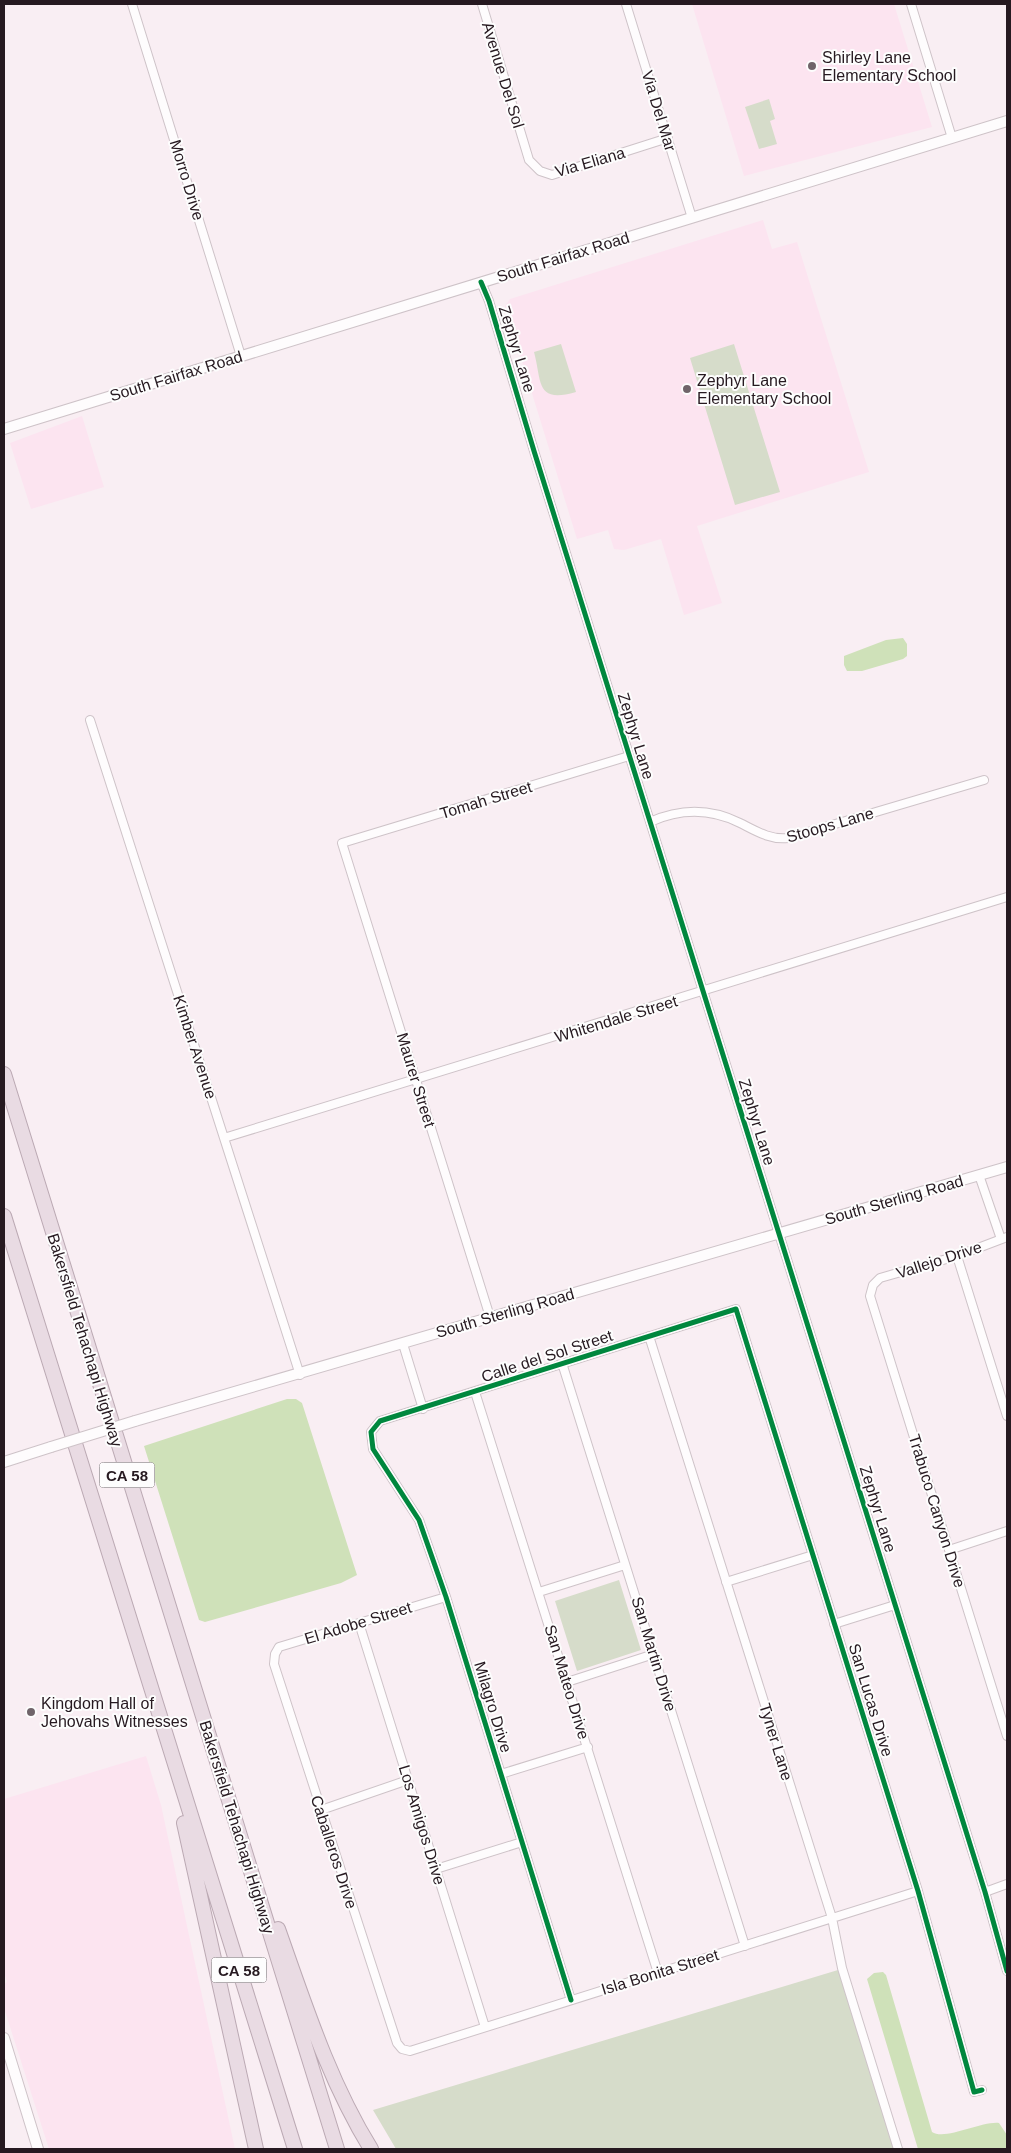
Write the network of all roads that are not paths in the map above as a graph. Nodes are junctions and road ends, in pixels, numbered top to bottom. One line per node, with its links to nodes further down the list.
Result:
1 (132, 4): 11 (street, Morro Drive)
2 (482, 4): 8 (street, Avenue Del Sol)
3 (626, 4): 6 (street, Via Del Mar)
4 (911, 4): 7 (street)
5 (1007, 121): 7 (street, South Fairfax Road)
6 (668, 138): 8 (street, Via Eliana); 9 (street, Via Del Mar)
7 (952, 138): 9 (street, South Fairfax Road)
8 (525, 146)
9 (692, 218): 10 (street, South Fairfax Road)
10 (481, 282): 11 (street, South Fairfax Road); 14 (street, Zephyr Lane)
11 (241, 356): 12 (street, South Fairfax Road)
12 (4, 429)
13 (90, 720): 22 (street, Kimber Avenue)
14 (629, 756): 16 (street, Zephyr Lane); 17 (street, Tomah Street)
15 (984, 780): 16 (street, Stoops Lane)
16 (650, 822): 19 (street, Zephyr Lane)
17 (342, 843): 21 (street, Maurer Street)
18 (1007, 897): 19 (street, Whitendale Street)
19 (703, 992): 21 (street, Whitendale Street); 26 (street, Zephyr Lane)
20 (4, 1074): 62 (highway, Bakersfield Tehachapi Highway / CA 58)
21 (416, 1080): 22 (street, Whitendale Street); 31 (street, Maurer Street)
22 (224, 1138): 35 (street, Kimber Avenue)
23 (1007, 1167): 24 (street, South Sterling Road)
24 (979, 1175): 26 (street, South Sterling Road); 27 (street)
25 (4, 1216): 58 (highway, CA 58)
26 (778, 1234): 31 (street, South Sterling Road); 48 (street, Zephyr Lane)
27 (1004, 1238): 28 (street, Vallejo Drive)
28 (957, 1256): 29 (street, Vallejo Drive); 38 (street)
29 (873, 1285): 42 (street, Trabuco Canyon Drive)
30 (736, 1309): 32 (street, Calle del Sol Street); 43 (street, San Lucas Drive)
31 (490, 1317): 33 (street, South Sterling Road)
32 (649, 1336): 34 (street, Calle del Sol Street); 45 (street, Tyner Lane)
33 (402, 1344): 35 (street, South Sterling Road); 37 (street)
34 (562, 1363): 36 (street, Calle del Sol Street); 44 (street, San Martin Drive)
35 (300, 1375): 40 (street, South Sterling Road, bridge)
36 (474, 1392): 37 (street, Calle del Sol Street); 46 (street, San Mateo Drive)
37 (422, 1409): 39 (street, Calle del Sol Street)
38 (1007, 1416)
39 (371, 1432): 47 (street, Milagro Drive)
40 (4, 1462)
41 (1007, 1531): 42 (street)
42 (949, 1550): 54 (street, Trabuco Canyon Drive)
43 (813, 1555): 45 (street); 50 (street, San Lucas Drive)
44 (626, 1564): 46 (street); 52 (street, San Martin Drive)
45 (726, 1582): 66 (street, Tyner Lane)
46 (539, 1592): 53 (street, San Mateo Drive)
47 (446, 1597): 49 (street, El Adobe Street); 56 (street, Milagro Drive)
48 (895, 1605): 50 (street); 65 (street, Zephyr Lane)
49 (359, 1623): 51 (street, El Adobe Street); 57 (street, Los Amigos Drive)
50 (834, 1624): 64 (street, San Lucas Drive)
51 (275, 1654): 59 (street, Caballeros Drive)
52 (654, 1654): 53 (street); 67 (street, San Martin Drive)
53 (567, 1682): 55 (street, San Mateo Drive)
54 (1007, 1736)
55 (588, 1747): 56 (street); 69 (street, San Mateo Drive)
56 (501, 1774): 60 (street, Milagro Drive)
57 (408, 1780): 59 (street); 61 (street, Los Amigos Drive)
58 (182, 1790): 76 (highway); 77 (highway, CA 58)
59 (321, 1810): 73 (street, Caballeros Drive)
60 (522, 1842): 61 (street); 70 (street, Milagro Drive)
61 (436, 1869): 71 (street, Los Amigos Drive)
62 (252, 1874): 78 (highway, Bakersfield Tehachapi Highway / CA 58); 79 (highway)
63 (1007, 1884): 65 (street)
64 (918, 1891): 66 (street, Isla Bonita Street); 74 (street, San Lucas Drive)
65 (985, 1892): 68 (street, Zephyr Lane)
66 (832, 1918): 67 (street, Isla Bonita Street); 80 (street, Tyner Lane)
67 (745, 1946): 69 (street, Isla Bonita Street)
68 (1007, 1971)
69 (658, 1973): 70 (street, Isla Bonita Street)
70 (572, 2000): 71 (street, Isla Bonita Street)
71 (485, 2027): 73 (street, Isla Bonita Street)
72 (4, 2038): 75 (street)
73 (402, 2048)
74 (982, 2090)
75 (38, 2149)
76 (256, 2149)
77 (295, 2149)
78 (337, 2149)
79 (371, 2149)
80 (898, 2149)

